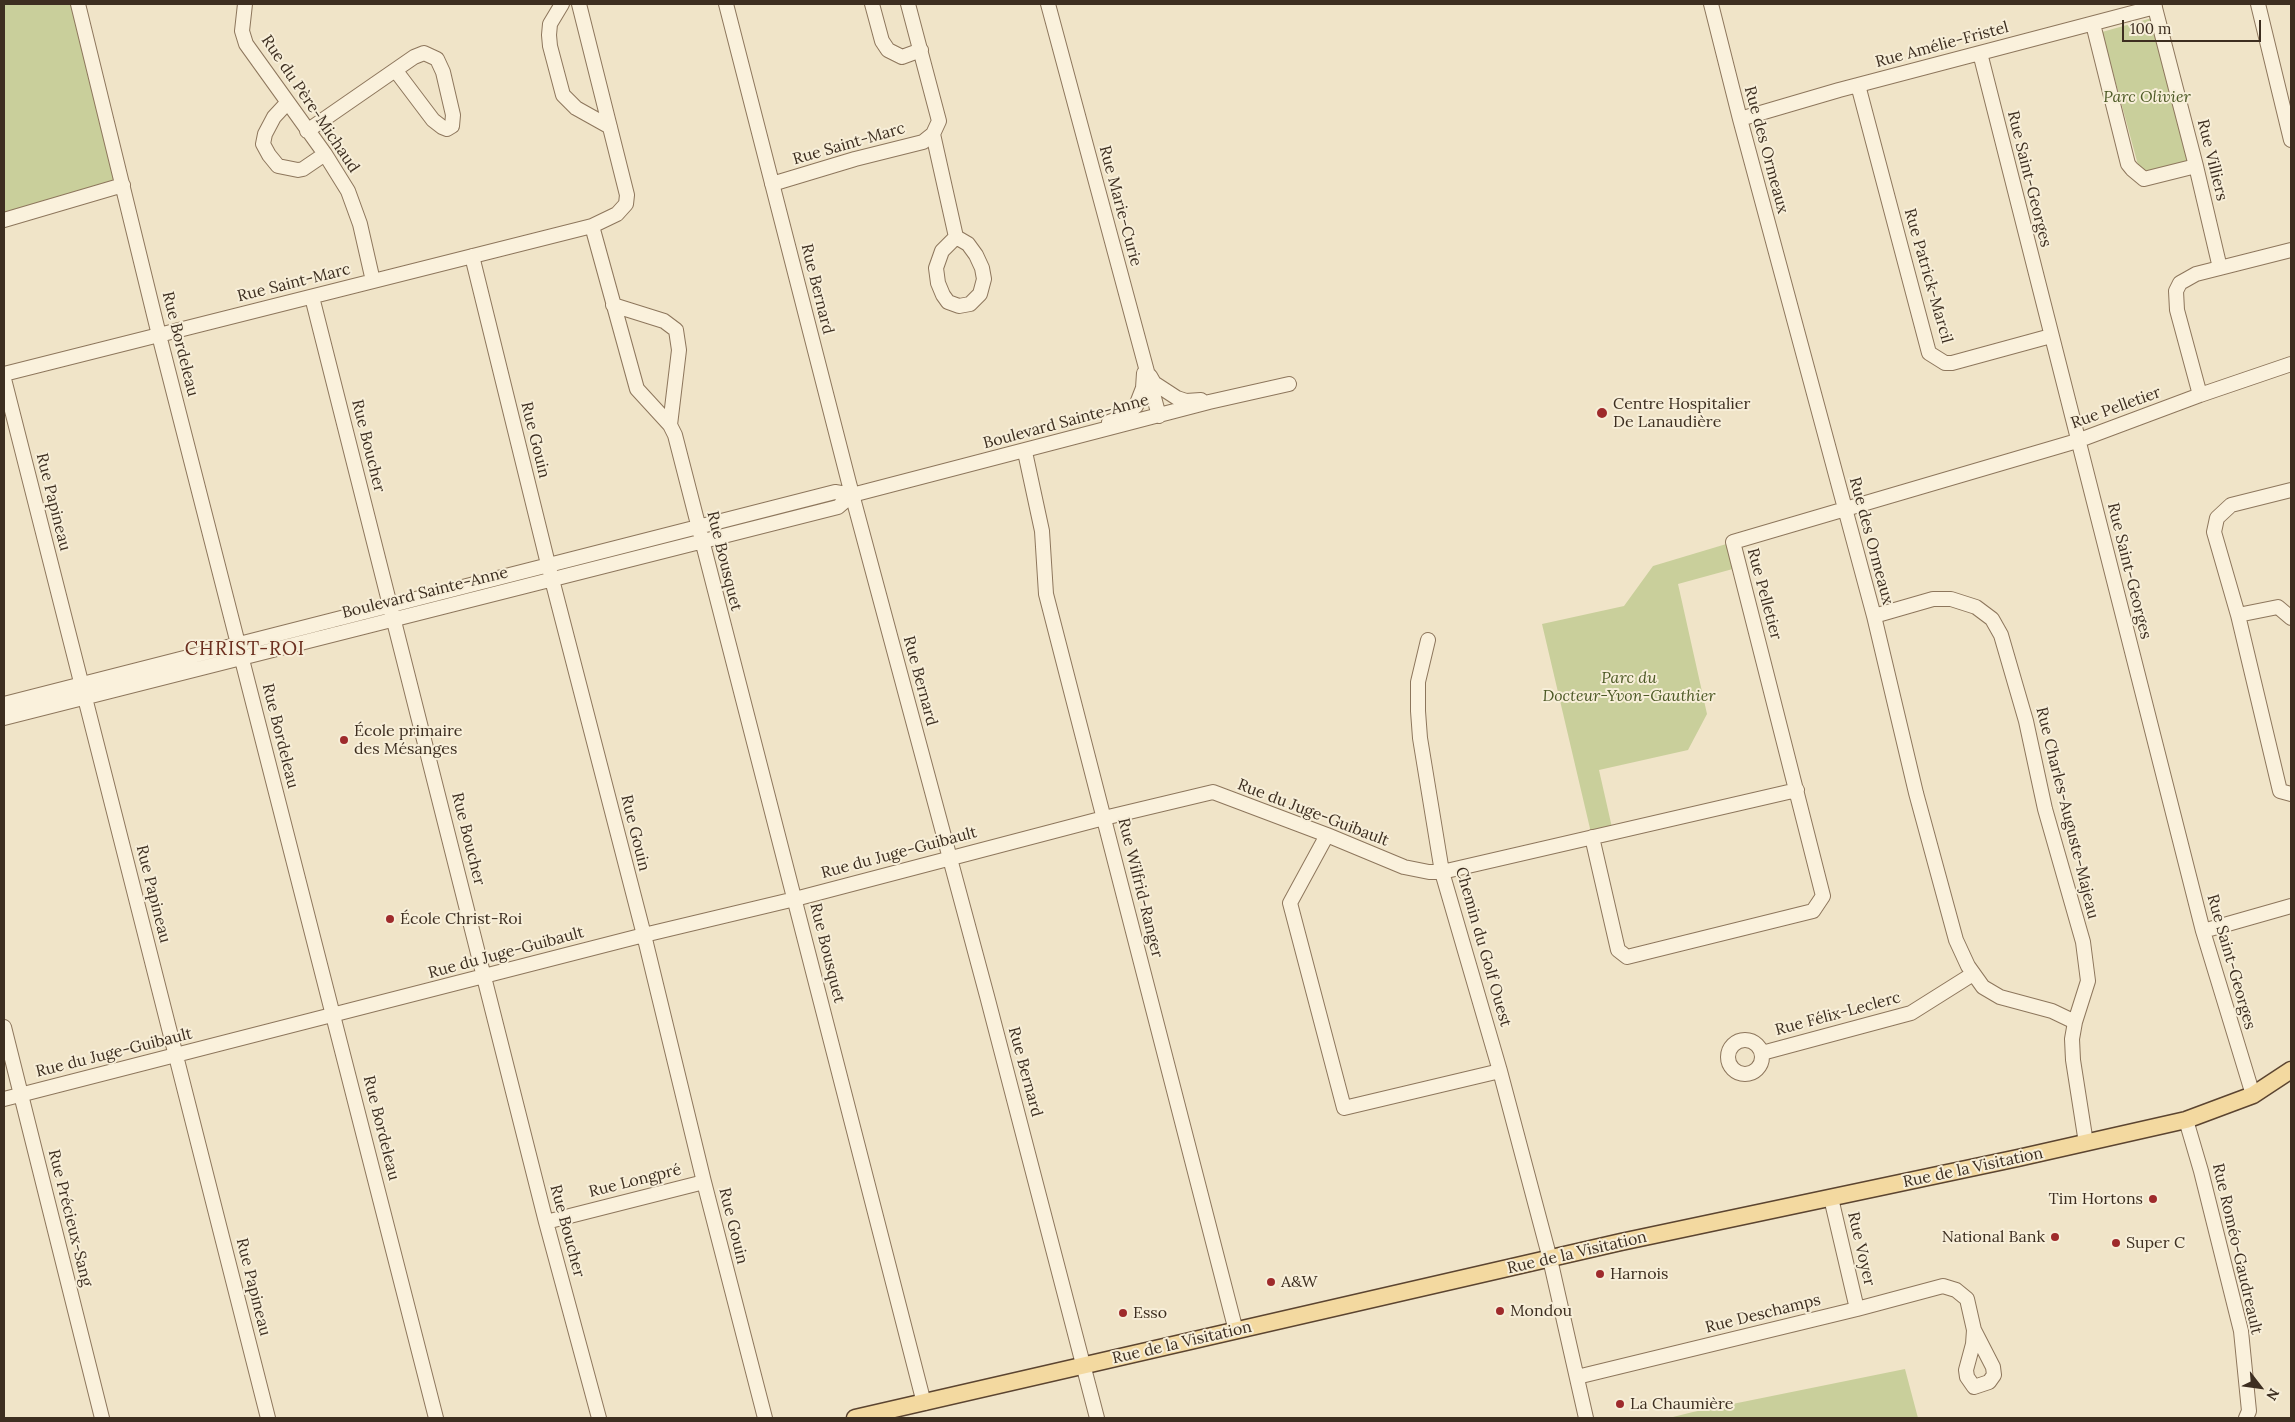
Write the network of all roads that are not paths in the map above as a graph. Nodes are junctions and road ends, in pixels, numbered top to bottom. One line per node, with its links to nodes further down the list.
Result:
1 (78, 4): 26 (street, Rue Bordeleau)
2 (245, 4): 17 (street, Rue du Père-Michaud)
3 (562, 4): 19 (street)
4 (579, 4): 19 (street)
5 (726, 4): 25 (street, Rue Bernard)
6 (872, 4): 13 (street)
7 (908, 4): 13 (street)
8 (1048, 4): 38 (street, Rue Marie-Curie)
9 (1711, 4): 18 (street, Rue des Ormeaux)
10 (2258, 4): 22 (street)
11 (2154, 6): 12 (street, Rue Amélie-Fristel); 24 (street, Rue Villiers)
12 (2093, 24): 14 (street, Rue Amélie-Fristel); 24 (street)
13 (921, 50): 21 (street)
14 (1980, 53): 16 (street, Rue Amélie-Fristel); 37 (street, Rue Saint-Georges)
15 (396, 70): 15 (street); 20 (street)
16 (1858, 85): 18 (street, Rue Amélie-Fristel); 37 (street, Rue Patrick-Marcil)
17 (287, 103): 20 (street, Rue du Père-Michaud); 23 (street)
18 (1740, 118): 53 (street, Rue des Ormeaux)
19 (610, 128): 28 (street)
20 (307, 131): 23 (street, Rue du Père-Michaud)
21 (934, 134): 25 (street, Rue Saint-Marc); 29 (street)
22 (2291, 140)
23 (325, 154): 33 (street, Rue du Père-Michaud)
24 (2196, 166): 32 (street, Rue Villiers)
25 (772, 184): 52 (street, Rue Bernard)
26 (123, 185): 27 (street); 36 (street, Rue Bordeleau)
27 (4, 220)
28 (592, 226): 31 (street, Rue Saint-Marc); 35 (street, Rue Bousquet)
29 (956, 238): 29 (street)
30 (2291, 250): 32 (street)
31 (472, 256): 33 (street, Rue Saint-Marc); 56 (street, Rue Gouin)
32 (2220, 268): 44 (street)
33 (373, 281): 34 (street, Rue Saint-Marc)
34 (312, 297): 36 (street, Rue Saint-Marc); 58 (street, Rue Boucher)
35 (613, 306): 47 (street, Rue Bousquet); 47 (street, Rue Bousquet)
36 (159, 335): 41 (street, Rue Saint-Marc); 64 (street, Rue Bordeleau)
37 (2051, 336): 49 (street, Rue Saint-Georges)
38 (1142, 355): 40 (street, Rue Marie-Curie); 48 (street)
39 (2291, 364): 44 (street, Rue Pelletier)
40 (1146, 369): 45 (street); 46 (street, Rue Marie-Curie)
41 (4, 374)
42 (4, 379): 66 (street, Rue Papineau)
43 (1289, 384): 45 (street, Boulevard Sainte-Anne)
44 (2200, 395): 49 (street, Rue Pelletier)
45 (1205, 404): 46 (street, Boulevard Sainte-Anne)
46 (1159, 416): 48 (street, Boulevard Sainte-Anne)
47 (670, 425): 54 (street, Rue Bousquet)
48 (1089, 435): 50 (street, Boulevard Sainte-Anne)
49 (2077, 441): 53 (street, Rue Pelletier); 79 (street, Rue Saint-Georges)
50 (1025, 452): 52 (street, Boulevard Sainte-Anne); 72 (street, Rue Wilfrid-Ranger)
51 (2291, 490): 59 (street)
52 (852, 495): 54 (street, Boulevard Sainte-Anne); 55 (street, Boulevard Sainte-Anne); 75 (street, Rue Bernard)
53 (1843, 508): 60 (street, Rue des Ormeaux); 70 (street, Rue Pelletier)
54 (697, 528): 55 (street, Rue Bousquet); 56 (street, Boulevard Sainte-Anne)
55 (701, 542): 57 (street, Boulevard Sainte-Anne); 77 (street, Rue Bousquet)
56 (548, 564): 57 (street, Rue Gouin); 58 (street, Boulevard Sainte-Anne)
57 (552, 580): 62 (street, Boulevard Sainte-Anne); 80 (street, Rue Gouin)
58 (390, 605): 62 (street, Rue Boucher); 64 (street, Boulevard Sainte-Anne)
59 (2238, 615): 61 (street); 71 (street)
60 (1874, 616): 81 (street, Rue des Ormeaux); 84 (street, Rue Charles-Auguste-Majeau)
61 (2291, 618)
62 (394, 619): 65 (street, Boulevard Sainte-Anne); 82 (street, Rue Boucher)
63 (1428, 640): 76 (street, Chemin du Golf Ouest)
64 (239, 644): 65 (street, Rue Bordeleau); 66 (street, Boulevard Sainte-Anne)
65 (242, 658): 67 (street, Boulevard Sainte-Anne); 83 (street, Rue Bordeleau)
66 (82, 684): 67 (street, Rue Papineau); 68 (street, Boulevard Sainte-Anne)
67 (85, 698): 69 (street, Boulevard Sainte-Anne); 87 (street, Rue Papineau)
68 (4, 704)
69 (4, 718)
70 (1797, 790): 74 (street, Rue du Juge-Guibault); 74 (street, Rue Pelletier)
71 (2291, 794)
72 (1104, 818): 73 (street, Rue du Juge-Guibault); 75 (street, Rue du Juge-Guibault); 101 (street, Rue Wilfrid-Ranger)
73 (1328, 835): 76 (street, Rue du Juge-Guibault); 89 (street)
74 (1592, 837): 76 (street, Rue du Juge-Guibault)
75 (950, 858): 77 (street, Rue du Juge-Guibault); 102 (street, Rue Bernard)
76 (1442, 872): 89 (street, Chemin du Golf Ouest)
77 (795, 899): 80 (street, Rue du Juge-Guibault); 104 (street, Rue Bousquet)
78 (2291, 906): 79 (street)
79 (2203, 931): 91 (street, Rue Saint-Georges)
80 (644, 935): 82 (street, Rue du Juge-Guibault); 95 (street, Rue Gouin)
81 (1973, 974): 84 (street, Rue des Ormeaux); 86 (street, Rue Félix-Leclerc)
82 (485, 976): 83 (street, Rue du Juge-Guibault); 97 (street, Rue Boucher)
83 (334, 1015): 87 (street, Rue du Juge-Guibault); 107 (street, Rue Bordeleau)
84 (2075, 1022): 94 (street, Rue Charles-Auguste-Majeau)
85 (4, 1027): 90 (street, Rue Précieux-Sang)
86 (1762, 1053)
87 (176, 1055): 90 (street, Rue du Juge-Guibault); 106 (street, Rue Papineau)
88 (2291, 1070): 91 (main road, Rue de la Visitation)
89 (1500, 1071): 98 (street, Chemin du Golf Ouest)
90 (21, 1094): 92 (street, Rue du Juge-Guibault); 105 (street, Rue Précieux-Sang)
91 (2253, 1095): 93 (main road, Rue de la Visitation)
92 (4, 1098)
93 (2186, 1120): 94 (main road, Rue de la Visitation); 113 (street, Rue Roméo-Gaudreault)
94 (2086, 1143): 96 (main road, Rue de la Visitation)
95 (704, 1182): 97 (street, Rue Longpré); 109 (street, Rue Gouin)
96 (1831, 1198): 98 (main road, Rue de la Visitation); 99 (street, Rue Voyer)
97 (546, 1222): 108 (street, Rue Boucher)
98 (1550, 1259): 101 (main road, Rue de la Visitation); 103 (street, Chemin du Golf Ouest)
99 (1857, 1309): 100 (street, Rue Deschamps); 103 (street, Rue Deschamps)
100 (1974, 1330)
101 (1236, 1331): 102 (main road, Rue de la Visitation)
102 (1084, 1366): 104 (main road, Rue de la Visitation); 111 (street, Rue Bernard)
103 (1577, 1377): 112 (street, Chemin du Golf Ouest)
104 (924, 1403): 110 (main road, Rue de la Visitation)
105 (102, 1418)
106 (268, 1418)
107 (436, 1418)
108 (598, 1418)
109 (765, 1418)
110 (855, 1418)
111 (1097, 1418)
112 (1586, 1418)
113 (2246, 1418)

